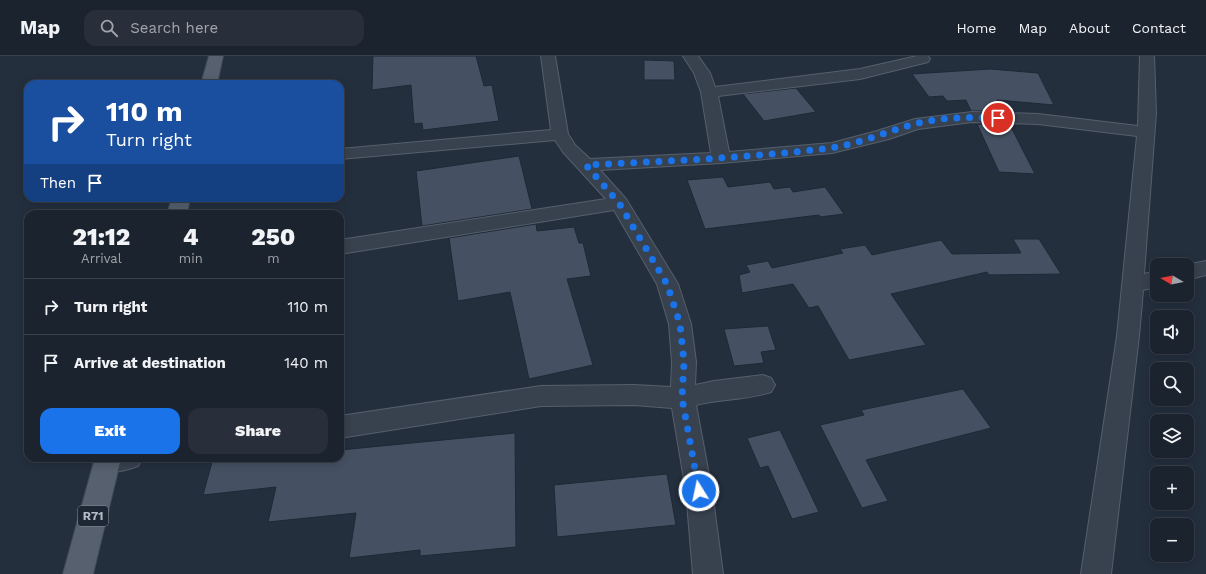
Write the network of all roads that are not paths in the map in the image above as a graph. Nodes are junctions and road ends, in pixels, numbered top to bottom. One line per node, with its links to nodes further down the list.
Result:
1 (216, 56): 6 (main road)
2 (548, 56): 9 (street)
3 (690, 56): 7 (street)
4 (1147, 56): 8 (street)
5 (923, 59): 7 (street)
6 (210, 80)
7 (709, 92): 11 (street)
8 (1146, 132): 11 (street); 18 (street)
9 (560, 134): 10 (street); 12 (street)
10 (344, 154)
11 (721, 158): 12 (street)
12 (586, 165): 13 (street)
13 (619, 203): 14 (street); 20 (street)
14 (344, 246)
15 (1206, 268): 16 (street)
16 (1194, 271)
17 (1150, 282): 18 (street)
18 (1132, 286): 25 (street)
19 (763, 385): 20 (street)
20 (682, 398): 21 (street); 24 (street)
21 (344, 425)
22 (113, 462): 23 (main road, R71)
23 (78, 574)
24 (708, 574)
25 (1096, 574)

